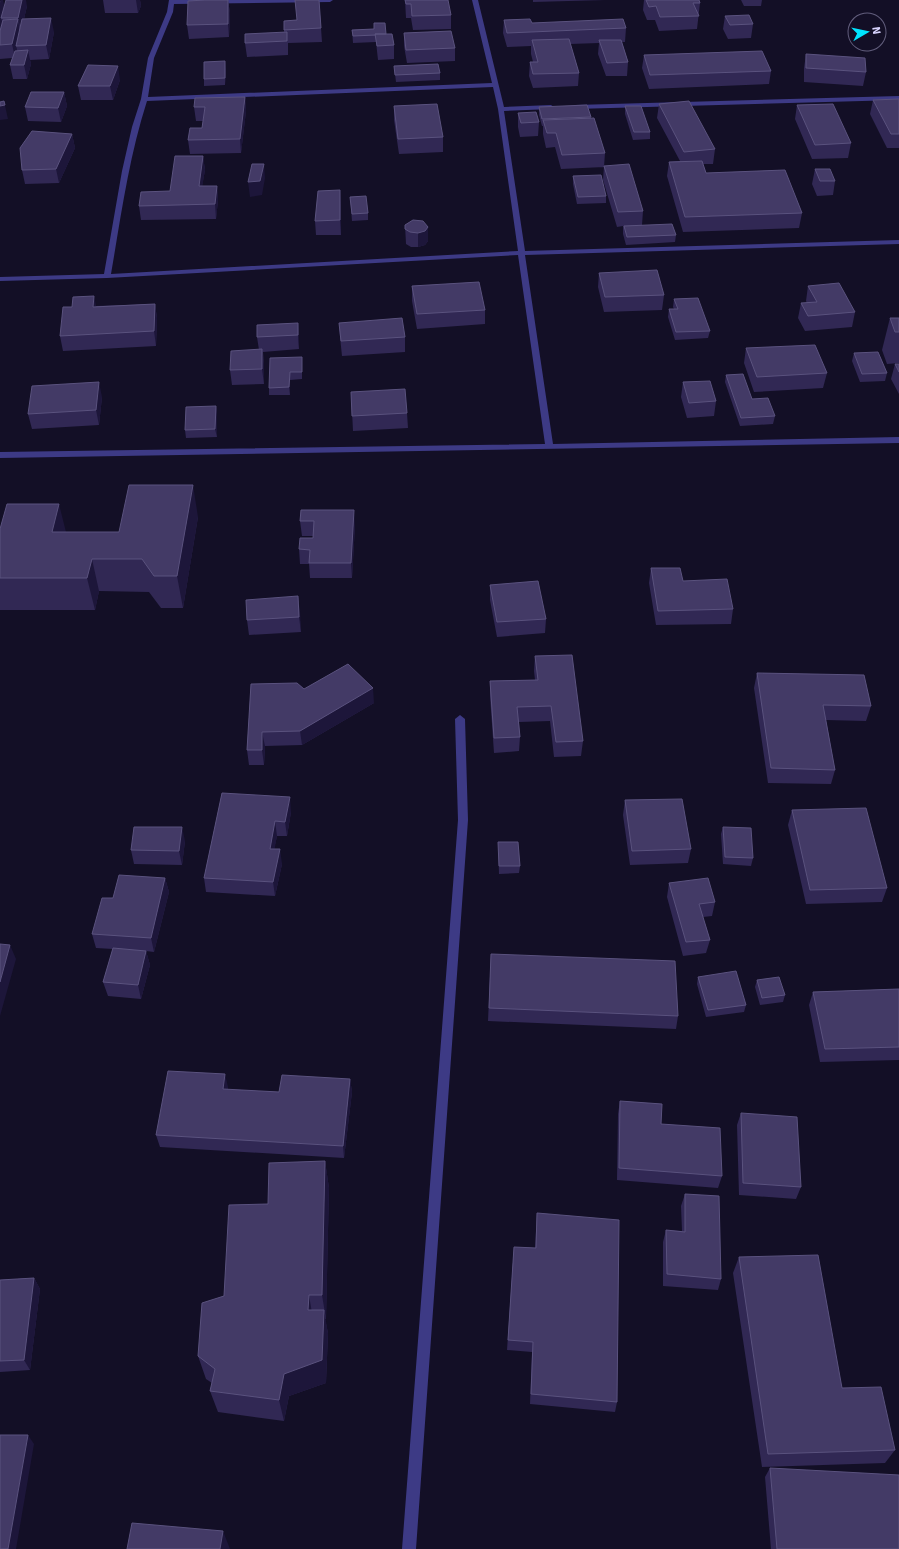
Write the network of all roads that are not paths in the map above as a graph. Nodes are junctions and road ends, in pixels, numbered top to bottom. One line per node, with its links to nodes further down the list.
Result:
1 (330, 0): 3 (street)
2 (475, 0): 4 (street)
3 (172, 1): 6 (street)
4 (495, 85): 6 (street); 9 (street)
5 (899, 98): 8 (street)
6 (144, 99): 12 (street)
7 (557, 107): 9 (street)
8 (565, 107)
9 (501, 109): 11 (street)
10 (899, 242): 11 (street)
11 (523, 253): 12 (street); 15 (street)
12 (107, 276): 13 (street)
13 (0, 279)
14 (899, 440): 15 (street)
15 (549, 447): 16 (street)
16 (0, 455)
17 (460, 719): 18 (street)
18 (409, 1549)

